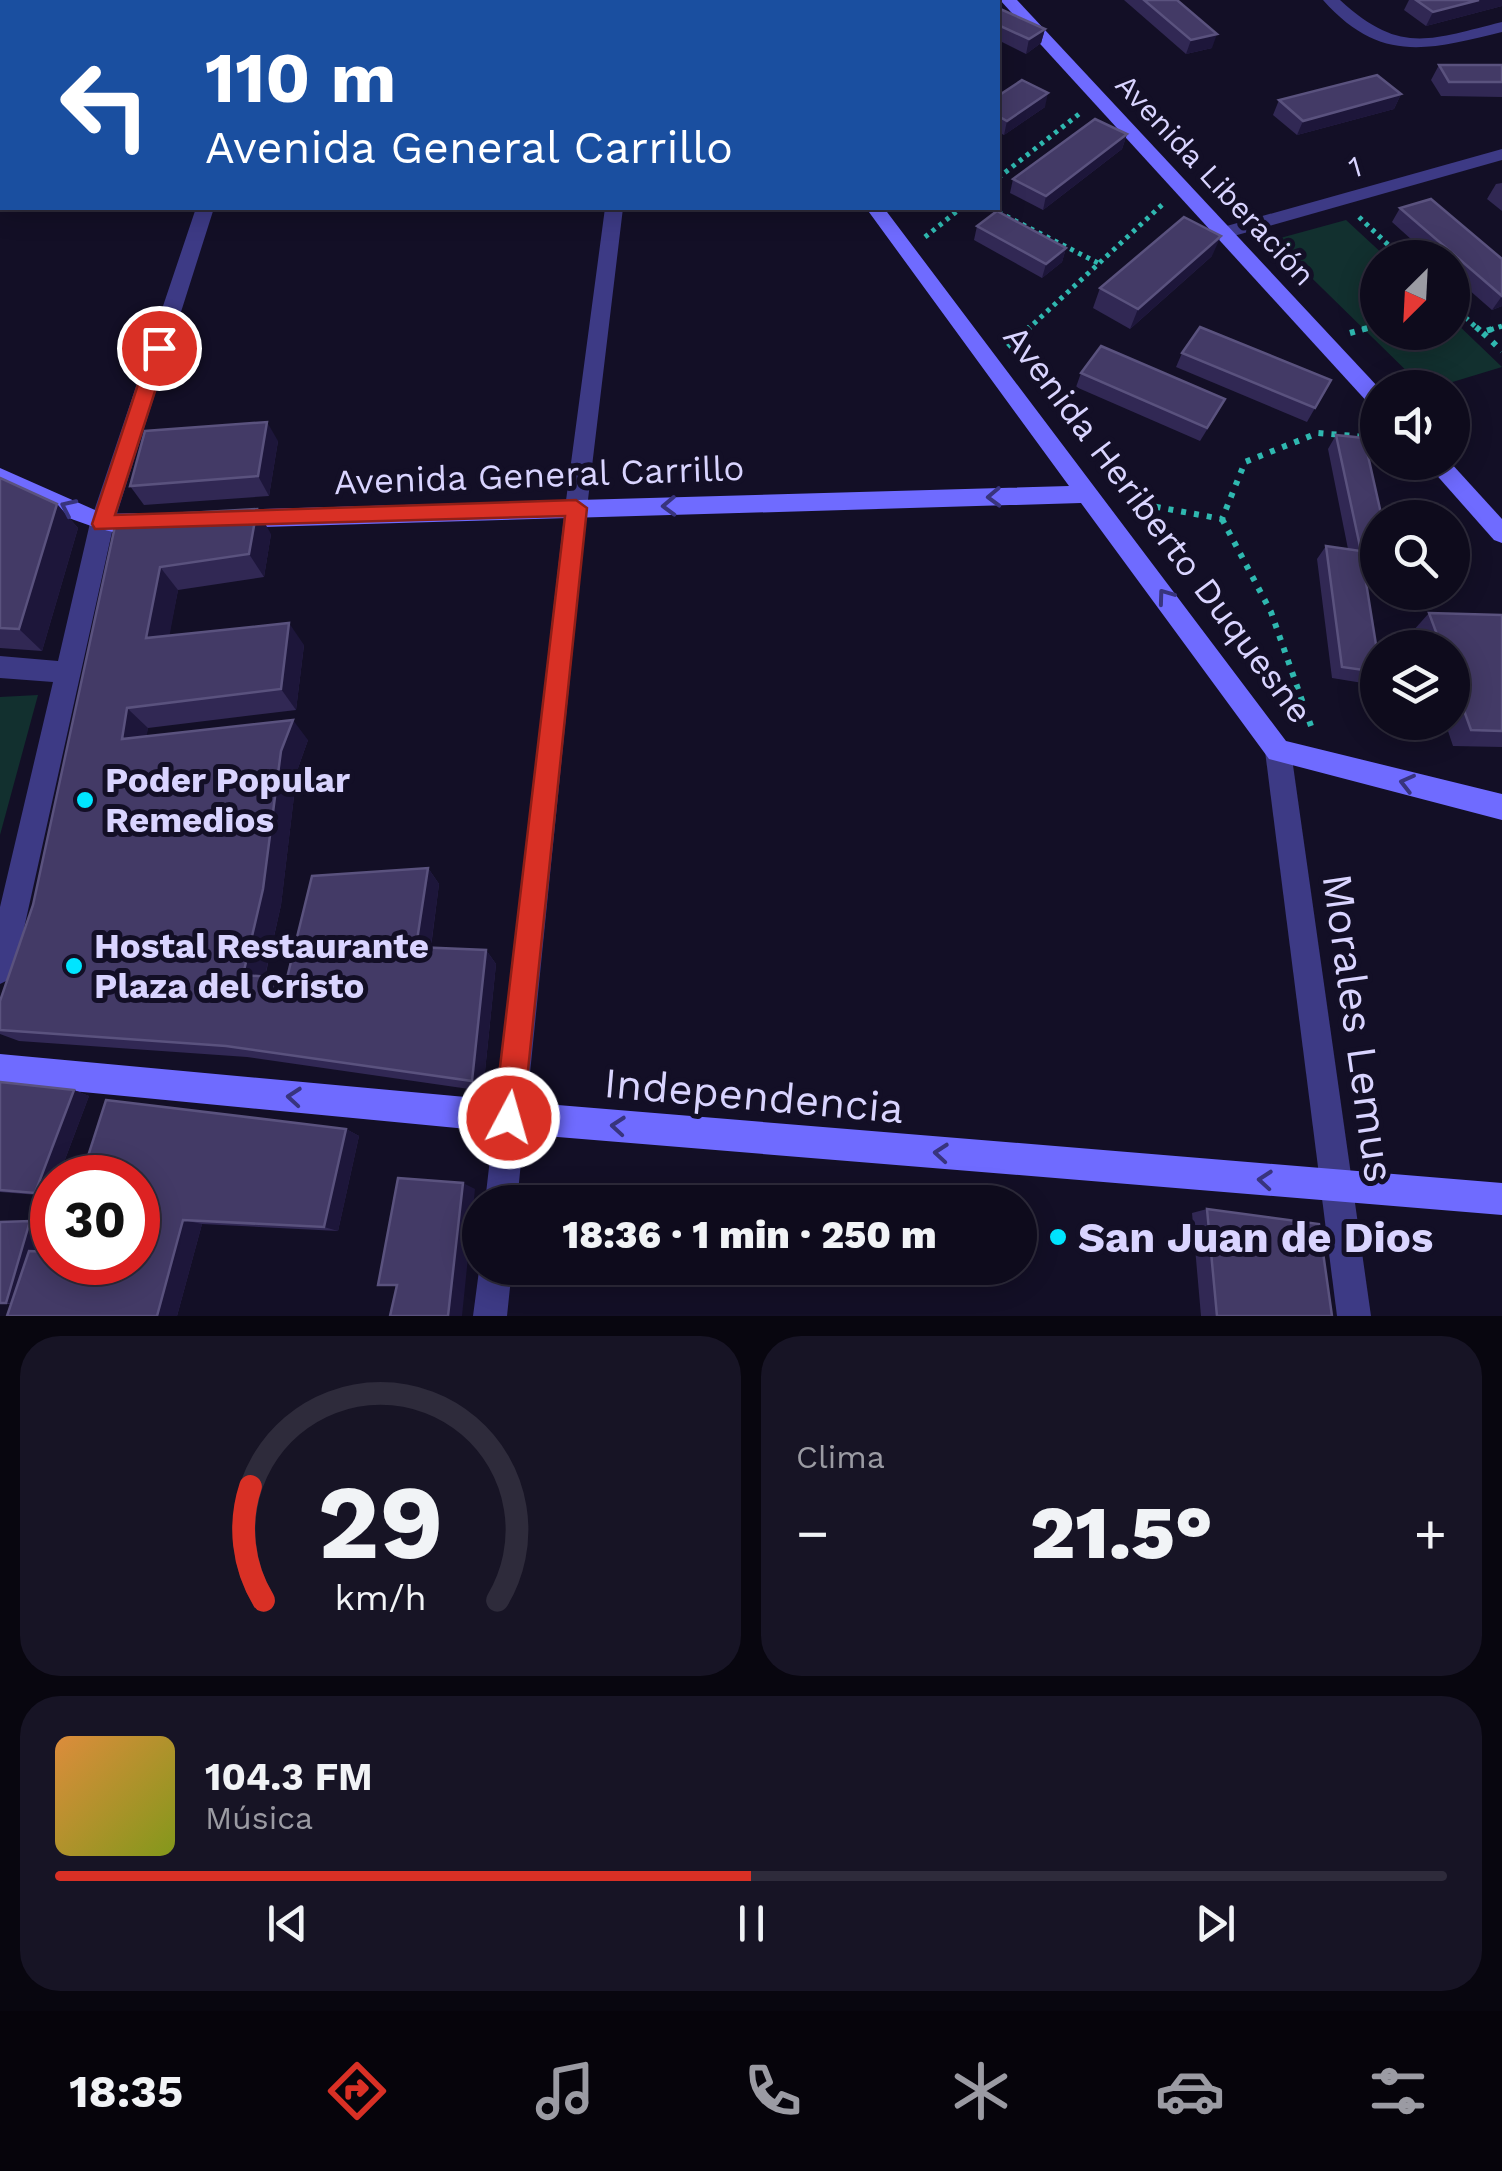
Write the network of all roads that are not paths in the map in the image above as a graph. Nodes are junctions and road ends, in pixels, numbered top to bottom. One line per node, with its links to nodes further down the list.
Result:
1 (1008, 0): 8 (street, Avenida Liberación)
2 (1331, 0): 3 (street)
3 (1502, 26)
4 (1502, 154): 8 (street, 1)
5 (204, 210): 16 (street)
6 (614, 210): 13 (street)
7 (877, 210): 12 (street, Avenida Heriberto Duquesne)
8 (1223, 233): 9 (street, Avenida Liberación)
9 (1360, 381)
10 (0, 476): 16 (street, one-way to 10)
11 (1452, 480): 17 (street)
12 (1091, 494): 13 (street, Avenida General Carrillo, one-way to 13); 20 (street, Avenida Heriberto Duquesne, one-way to 12)
13 (576, 508): 14 (street, Avenida General Carrillo); 24 (street)
14 (201, 520)
15 (161, 522): 16 (street)
16 (102, 524): 19 (street)
17 (1502, 534)
18 (0, 668): 19 (street)
19 (66, 672): 22 (street)
20 (1278, 751): 21 (street, Avenida Heriberto Duquesne, one-way to 20); 26 (street, Morales Lemus)
21 (1502, 807)
22 (0, 969)
23 (0, 1069): 24 (street, Independencia, one-way to 23)
24 (509, 1118): 25 (street); 26 (street, Independencia, one-way to 24)
25 (503, 1185)
26 (1338, 1186): 27 (street, Independencia); 30 (street, Morales Lemus)
27 (1502, 1200)
28 (493, 1285): 29 (street)
29 (490, 1316)
30 (1354, 1316)

